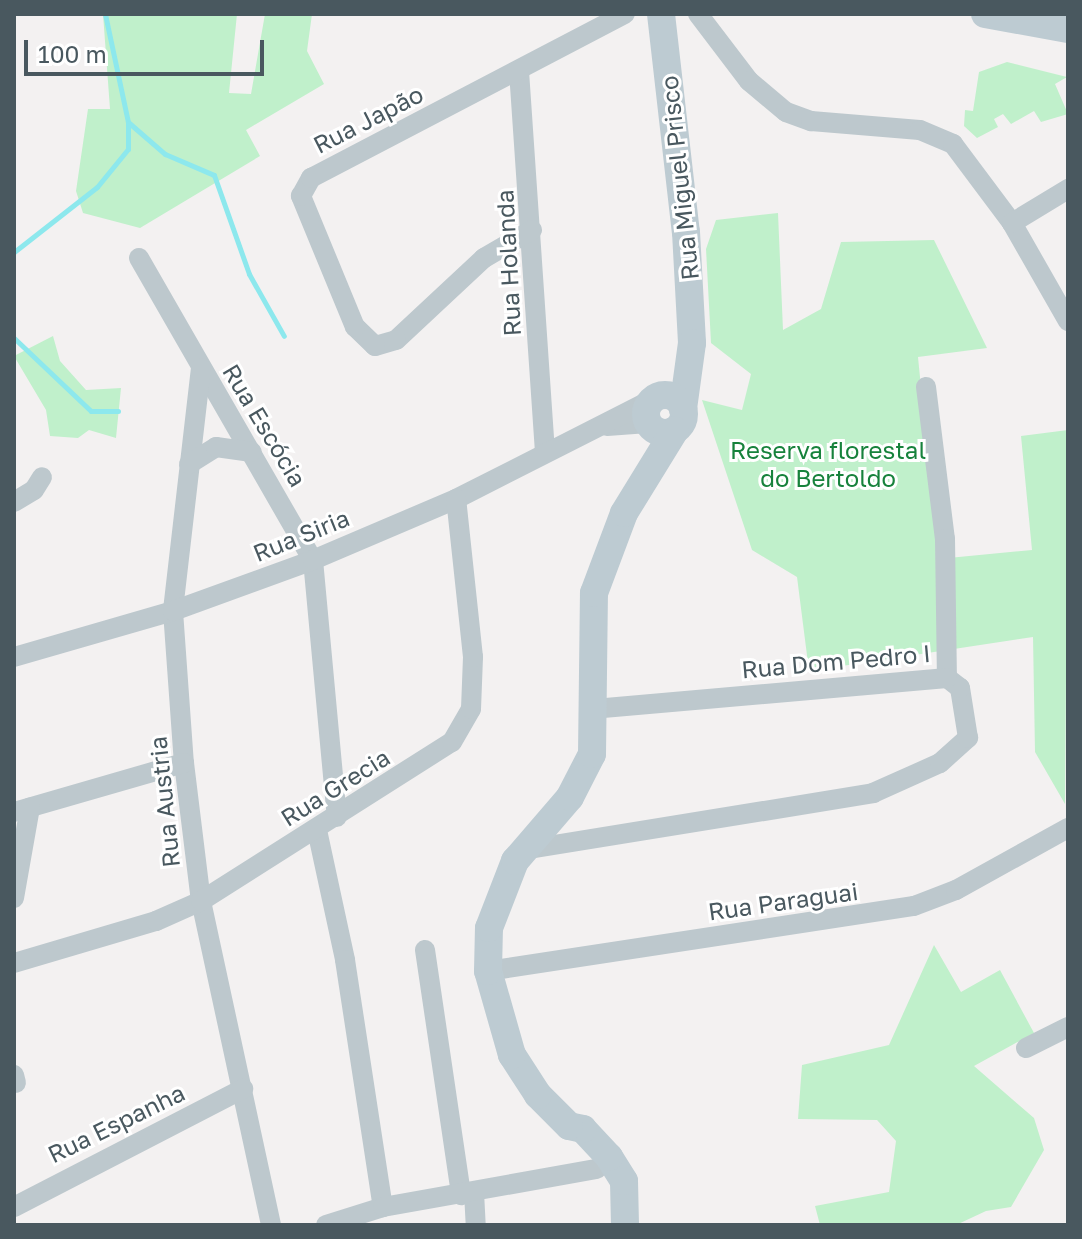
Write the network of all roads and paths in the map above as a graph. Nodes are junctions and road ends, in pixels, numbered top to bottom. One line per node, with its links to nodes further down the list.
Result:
1 (625, 14): 6 (street, Rua Japão)
2 (661, 14): 14 (street, Rua Miguel Prisco)
3 (698, 14): 8 (street)
4 (985, 14): 5 (street)
5 (1068, 29)
6 (519, 71): 9 (street, Rua Holanda); 9 (street, Rua Japão)
7 (1068, 189): 8 (street)
8 (1012, 223): 11 (street)
9 (532, 230): 18 (street, Rua Holanda)
10 (139, 258): 12 (street, Rua Escócia)
11 (1068, 321)
12 (201, 368): 15 (street, Rua Escócia); 16 (street, Rua Austria)
13 (926, 387): 26 (street)
14 (661, 414): 18 (street, Rua Siria); 27 (street, Rua Miguel Prisco)
15 (228, 415): 16 (street); 17 (street, Rua Escócia)
16 (193, 425): 19 (street, Rua Austria)
17 (252, 452): 19 (street); 23 (street, Rua Escócia)
18 (545, 452): 21 (street, Rua Siria)
19 (189, 464): 24 (street, Rua Austria)
20 (42, 477): 22 (street)
21 (456, 499): 23 (street, Rua Siria); 31 (street, Rua Grecia)
22 (14, 502)
23 (313, 560): 24 (street, Rua Siria); 31 (street, Rua Escócia)
24 (173, 611): 25 (street, Rua Siria); 28 (street, Rua Austria)
25 (14, 657)
26 (947, 678): 27 (street, Rua Dom Pedro I); 34 (street, Rua Dom Pedro I)
27 (594, 709): 30 (street, Rua Miguel Prisco)
28 (184, 763): 29 (street); 37 (street, Rua Austria)
29 (22, 809): 36 (street)
30 (554, 815): 34 (street); 35 (street, Rua Miguel Prisco)
31 (337, 817): 33 (street, Rua Grecia)
32 (1068, 828): 40 (street, Rua Paraguai)
33 (317, 830): 37 (street, Rua Grecia); 48 (street)
34 (584, 841): 35 (street, Rua Dom Pedro I)
35 (523, 850): 40 (street, Rua Miguel Prisco)
36 (14, 898)
37 (201, 901): 39 (street, Rua Grecia); 43 (street, Rua Austria)
38 (425, 950): 46 (street)
39 (14, 963)
40 (488, 971): 44 (street, Rua Miguel Prisco)
41 (1068, 1027): 42 (street)
42 (1026, 1048)
43 (243, 1089): 47 (street, Rua Espanha); 50 (street, Rua Austria)
44 (569, 1126): 45 (street, Rua Miguel Prisco); 54 (street, Rua Miguel Prisco)
45 (597, 1169): 46 (street); 53 (street, Rua Miguel Prisco)
46 (468, 1193): 48 (street); 52 (street)
47 (21, 1202): 49 (street)
48 (383, 1207): 51 (street)
49 (15, 1225)
50 (271, 1225)
51 (326, 1225)
52 (476, 1225)
53 (608, 1225)
54 (625, 1225)

